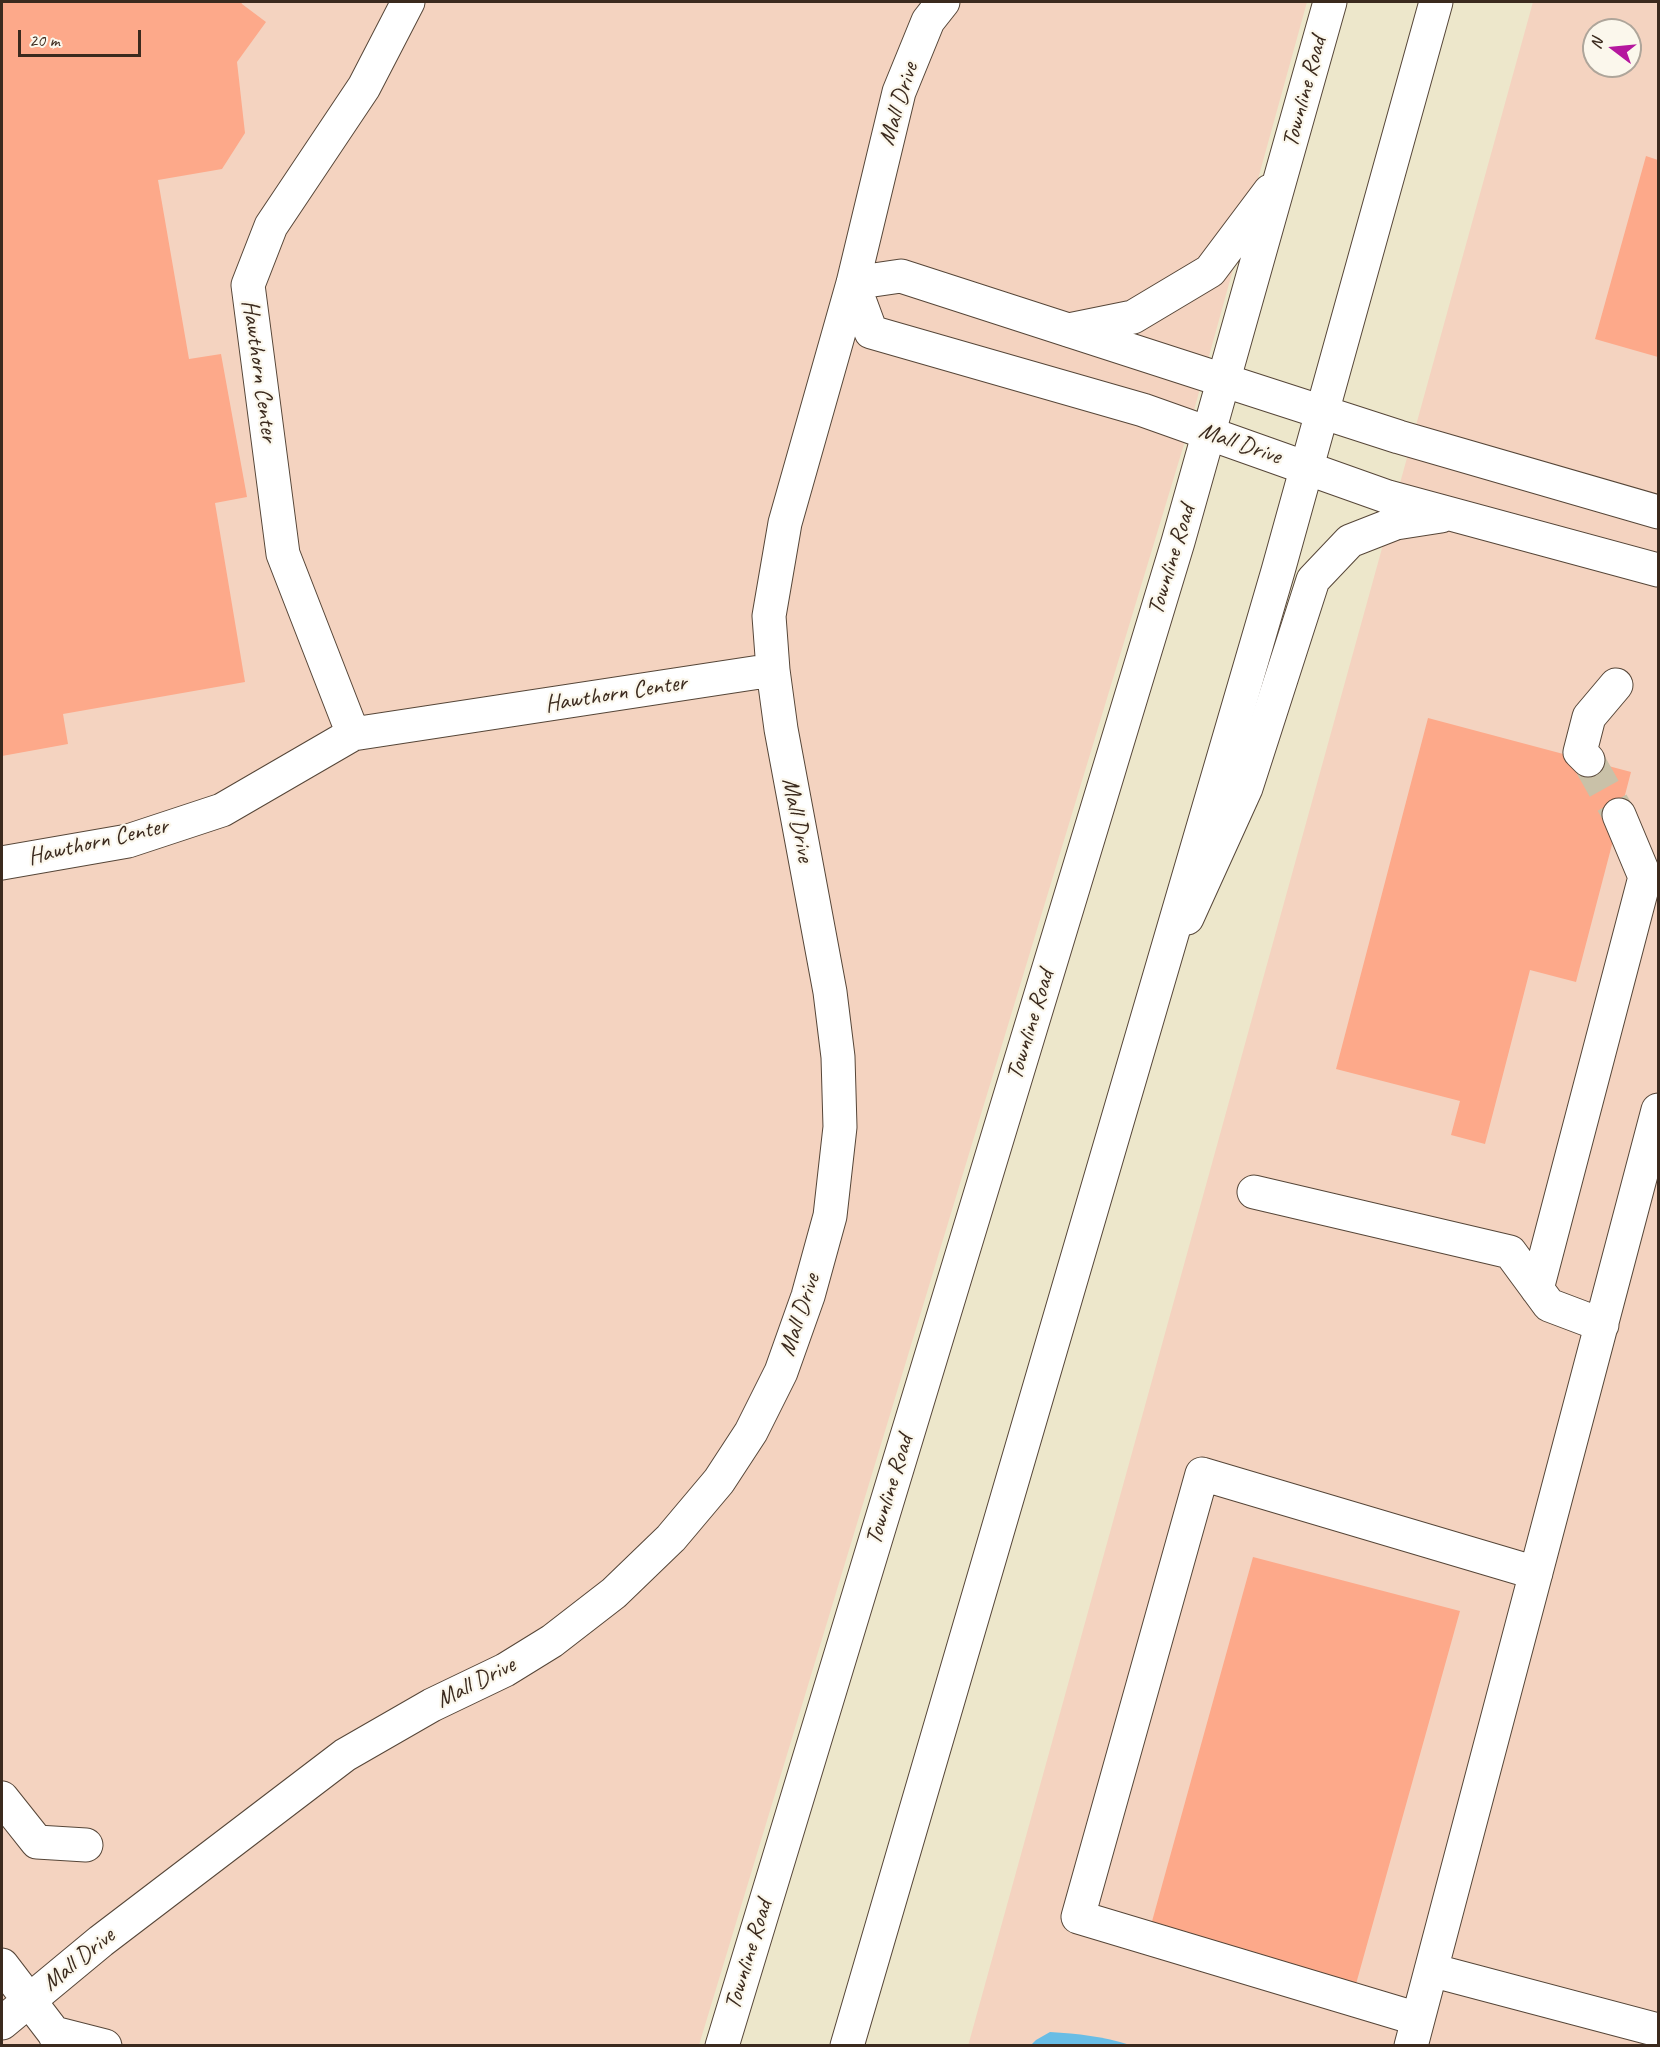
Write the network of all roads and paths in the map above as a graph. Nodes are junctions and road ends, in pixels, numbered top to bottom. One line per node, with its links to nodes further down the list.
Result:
1 (408, 2): 17 (main road, Hawthorn Center)
2 (943, 2): 6 (main road, Mall Drive)
3 (1330, 2): 5 (main road, Townline Road)
4 (1436, 2): 9 (main road)
5 (1282, 176): 7 (main road); 8 (main road, Townline Road)
6 (853, 283): 7 (main road); 10 (main road, Mall Drive); 15 (main road, Mall Drive)
7 (1069, 330): 8 (main road)
8 (1223, 380): 9 (main road); 10 (main road, Townline Road)
9 (1322, 412): 11 (main road); 12 (main road)
10 (1209, 433): 11 (main road, Mall Drive); 31 (main road, Townline Road)
11 (1306, 468): 13 (main road, Mall Drive); 21 (main road)
12 (1659, 512)
13 (1451, 514): 14 (main road, Mall Drive); 21 (main road)
14 (1659, 570)
15 (773, 670): 17 (main road, Hawthorn Center); 32 (main road, Mall Drive)
16 (1616, 685): 18 (main road)
17 (353, 734): 20 (main road, Hawthorn Center)
18 (1588, 760)
19 (1619, 815): 24 (main road)
20 (2, 863)
21 (1156, 988): 40 (main road)
22 (1659, 1110): 25 (main road)
23 (1254, 1192): 24 (main road)
24 (1537, 1289): 25 (main road)
25 (1602, 1325): 26 (main road)
26 (1536, 1573): 30 (main road); 35 (main road)
27 (2, 1798): 28 (main road)
28 (86, 1845)
29 (2, 1965): 32 (main road)
30 (1431, 1970): 34 (main road); 35 (main road)
31 (739, 1985): 38 (main road); 39 (main road, Townline Road)
32 (29, 2000): 33 (main road, Mall Drive); 36 (main road)
33 (2, 2023)
34 (1659, 2030)
35 (1415, 2032)
36 (57, 2039): 37 (main road)
37 (105, 2046)
38 (698, 2046)
39 (722, 2046)
40 (847, 2046)

